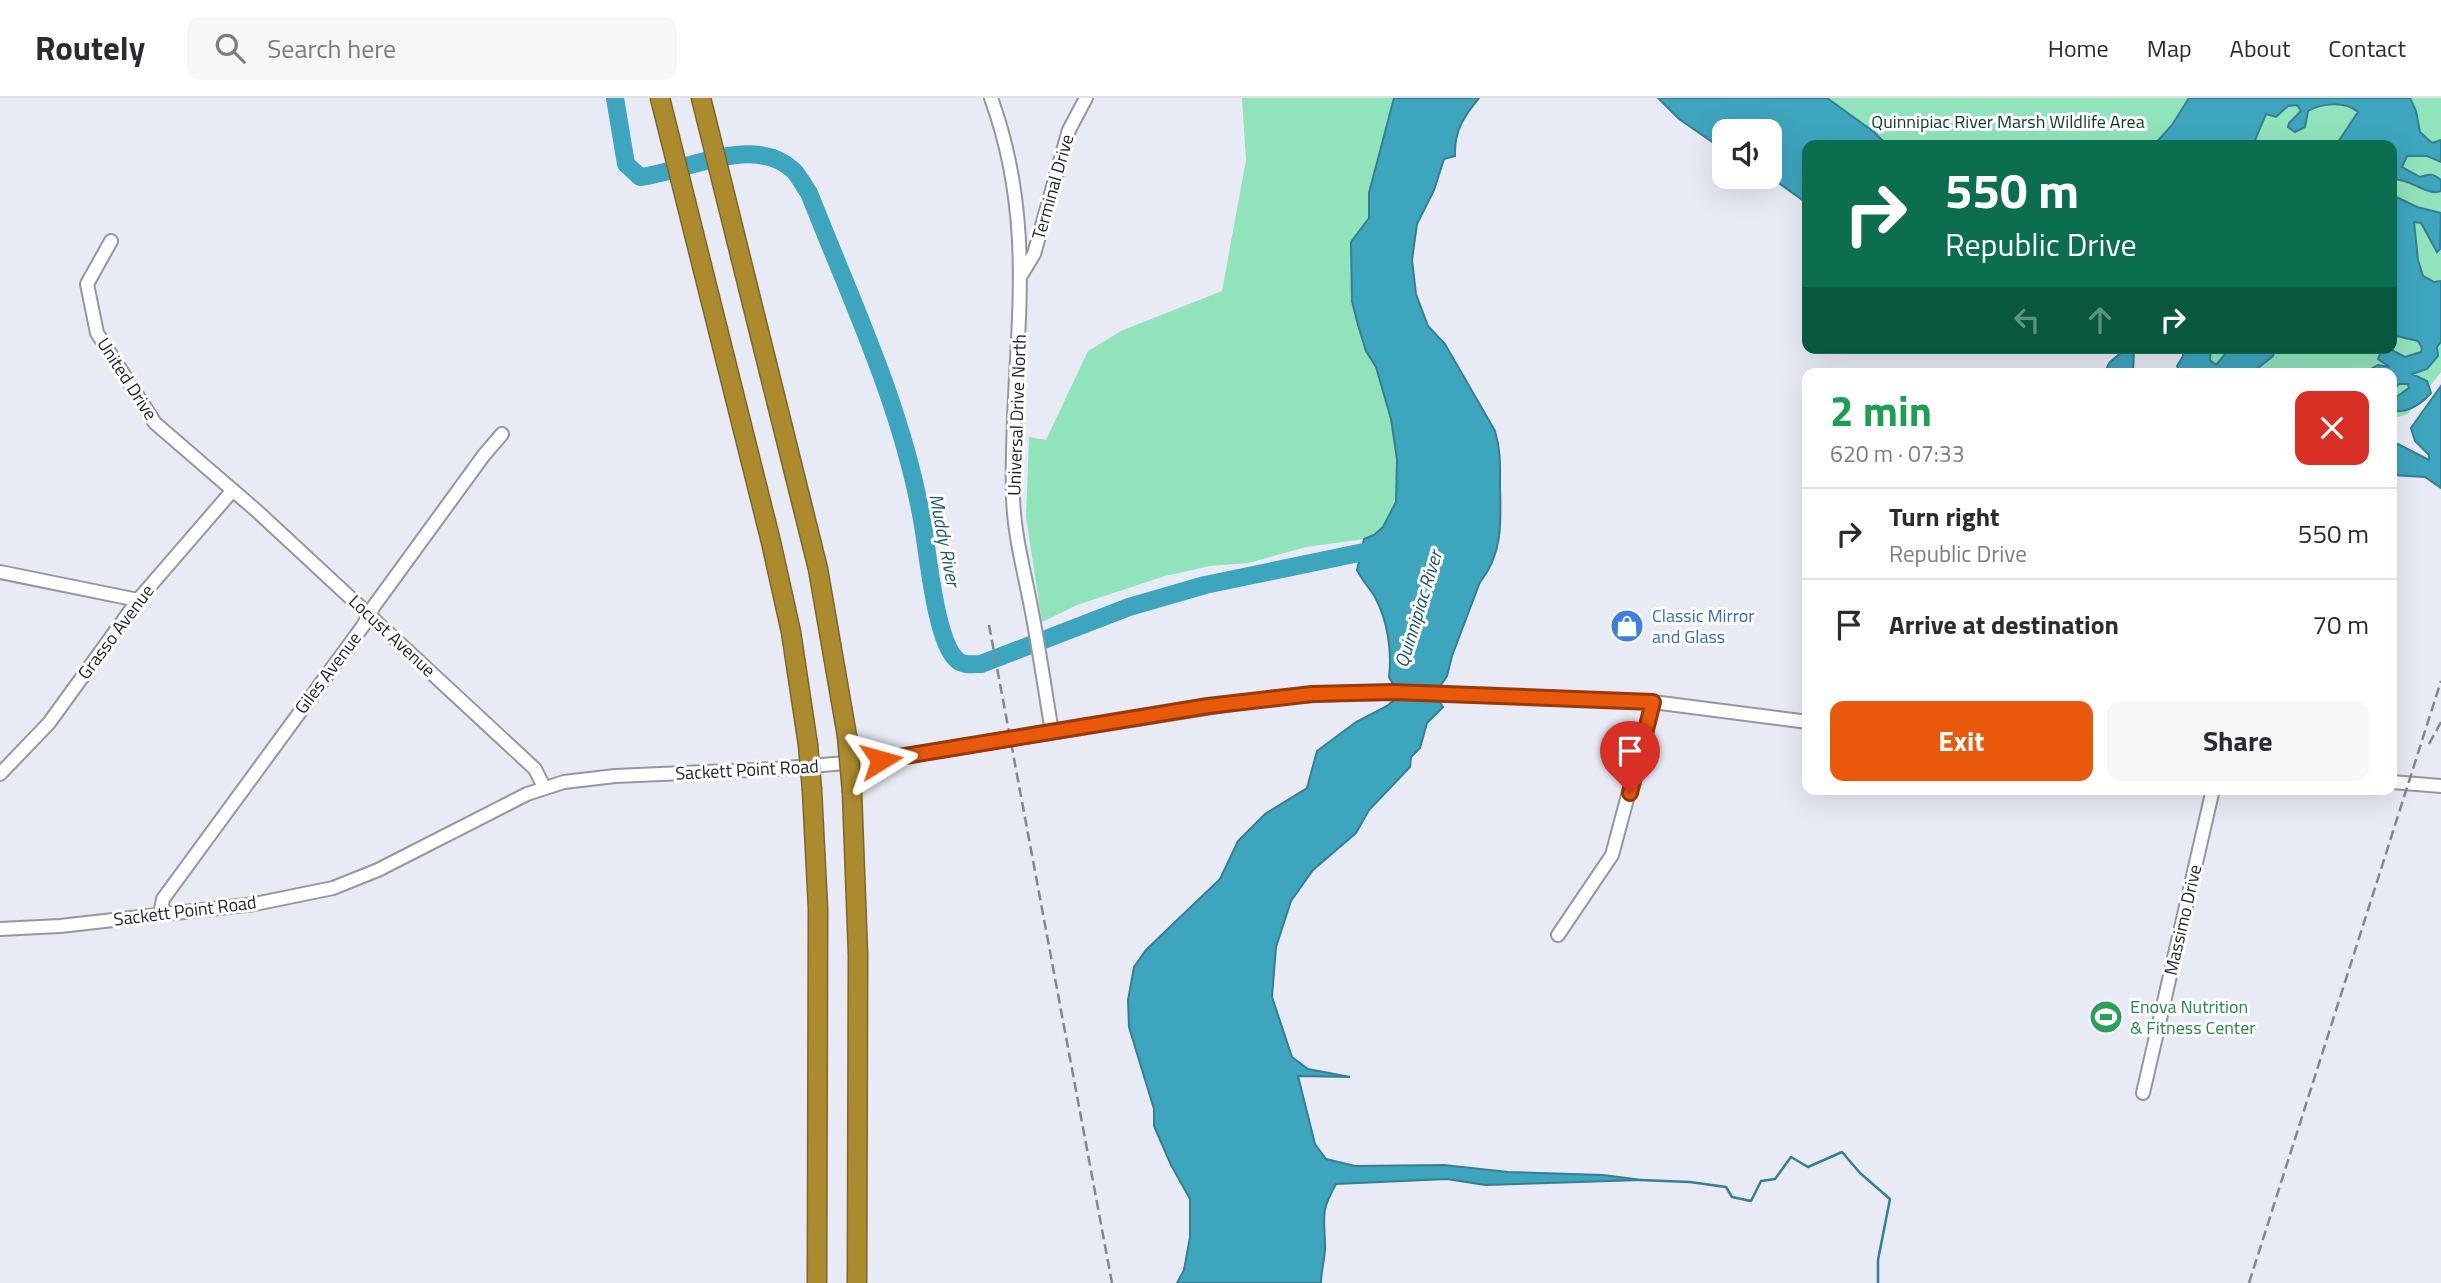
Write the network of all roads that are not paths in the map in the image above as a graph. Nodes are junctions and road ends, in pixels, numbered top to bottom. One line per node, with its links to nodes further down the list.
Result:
1 (660, 98): 24 (highway, bridge)
2 (701, 98): 25 (highway, bridge)
3 (990, 98): 6 (street, Universal Drive North)
4 (1086, 98): 6 (street, Terminal Drive)
5 (111, 241): 8 (street, United Drive)
6 (1021, 276): 14 (street, Universal Drive North)
7 (502, 434): 11 (street, Giles Avenue)
8 (233, 490): 10 (street, Grasso Avenue); 11 (street, Locust Avenue)
9 (0, 572): 10 (street)
10 (138, 600): 15 (street, Grasso Avenue)
11 (369, 615): 18 (street, Locust Avenue); 20 (street, Giles Avenue)
12 (1653, 702): 13 (street, Sackett Point Road); 14 (street, Sackett Point Road); 22 (street)
13 (1802, 721)
14 (1052, 732): 18 (street, Sackett Point Road)
15 (0, 774)
16 (2397, 782): 17 (street)
17 (2441, 786)
18 (544, 787): 20 (street, Sackett Point Road)
19 (2212, 795): 23 (street, Massimo Drive)
20 (160, 914): 21 (street, Sackett Point Road)
21 (0, 929)
22 (1559, 935)
23 (2143, 1093)
24 (817, 1283)
25 (857, 1283)

